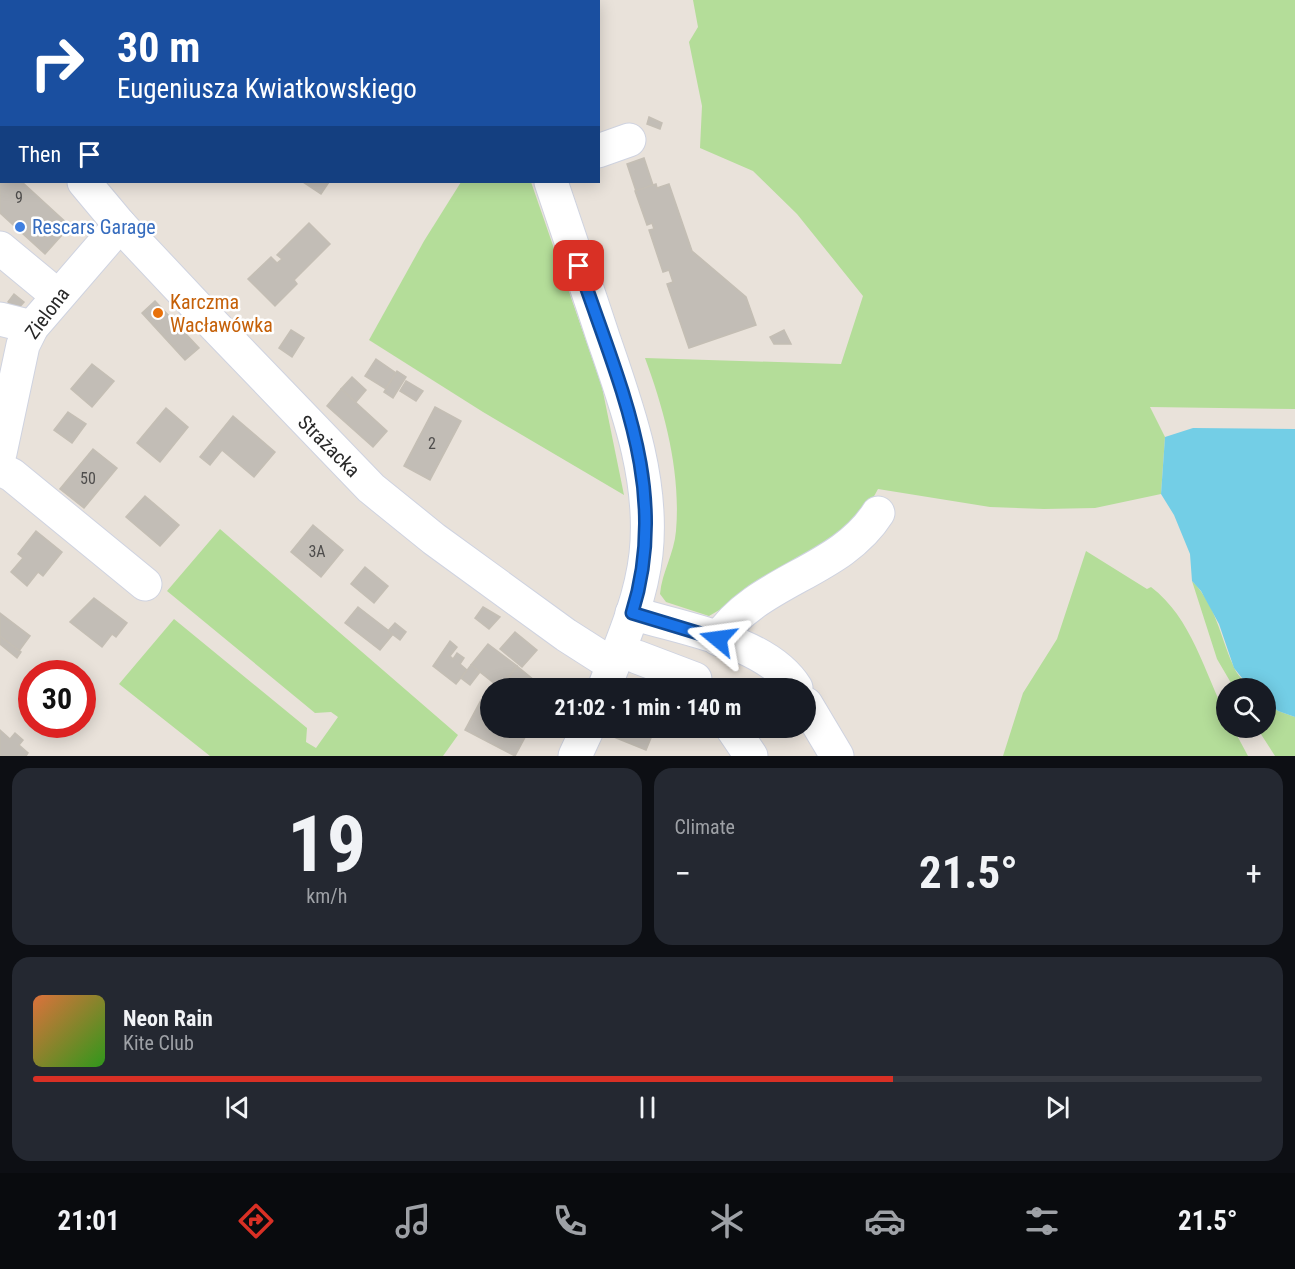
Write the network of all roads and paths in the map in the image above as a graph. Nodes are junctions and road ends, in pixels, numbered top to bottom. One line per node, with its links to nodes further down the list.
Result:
1 (629, 140): 2 (street)
2 (600, 150)
3 (85, 183): 5 (street, Strażacka)
4 (551, 183): 14 (street)
5 (120, 225): 7 (street, Zielona); 16 (street, Strażacka)
6 (0, 248): 7 (street)
7 (58, 296): 9 (street, Zielona)
8 (0, 319): 9 (street)
9 (32, 327): 10 (street, Zielona)
10 (0, 453)
11 (0, 469): 13 (street)
12 (878, 513): 15 (street)
13 (146, 584)
14 (632, 613): 15 (street); 16 (street)
15 (713, 637): 18 (street); 19 (street)
16 (618, 670): 17 (street, Strażacka)
17 (664, 678)
18 (701, 678)
19 (788, 678)
20 (816, 721): 25 (street)
21 (583, 738): 23 (street)
22 (739, 738): 24 (street)
23 (575, 756)
24 (751, 756)
25 (837, 756)

